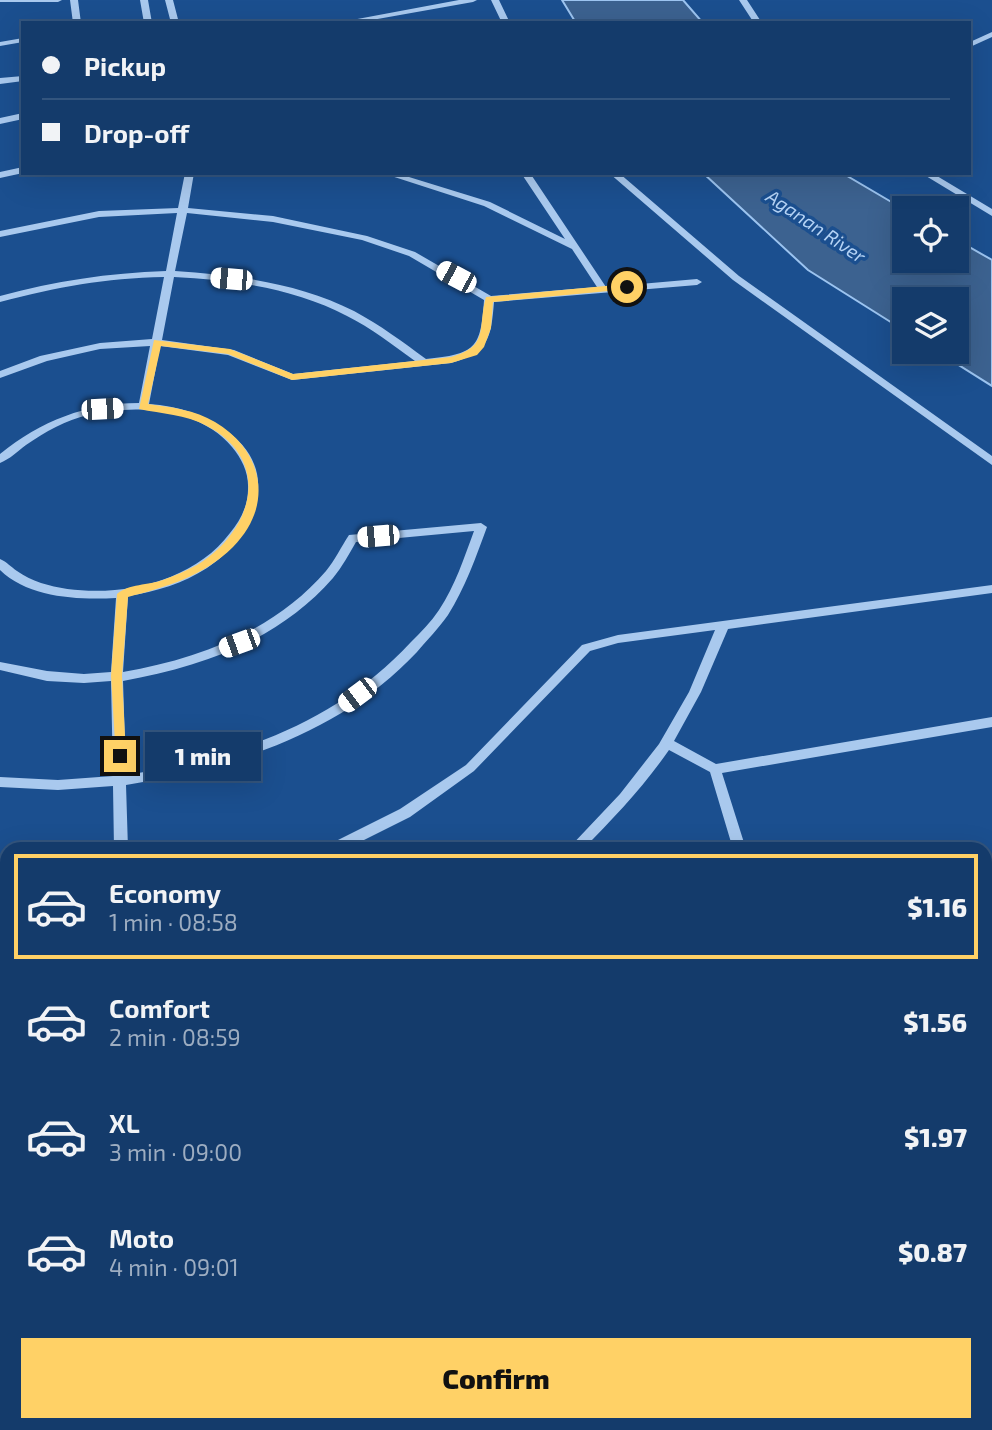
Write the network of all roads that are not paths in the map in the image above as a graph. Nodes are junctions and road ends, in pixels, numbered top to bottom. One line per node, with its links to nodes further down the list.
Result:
1 (0, 0): 2 (street)
2 (58, 0)
3 (74, 0): 9 (street)
4 (144, 0): 10 (street)
5 (169, 0): 11 (street)
6 (472, 0): 12 (street)
7 (495, 0): 13 (street)
8 (743, 0): 14 (street)
9 (77, 21)
10 (148, 21)
11 (174, 21)
12 (351, 21)
13 (505, 21)
14 (757, 21)
15 (992, 34): 18 (street)
16 (21, 40): 17 (street)
17 (0, 44)
18 (971, 44)
19 (21, 78): 20 (street)
20 (0, 81)
21 (21, 116): 22 (street)
22 (0, 121)
23 (21, 170): 24 (street)
24 (0, 175)
25 (190, 175): 30 (street)
26 (393, 175): 33 (street)
27 (526, 175): 33 (street)
28 (615, 175): 44 (street)
29 (928, 175): 31 (street)
30 (185, 210): 32 (street); 34 (street); 38 (street)
31 (992, 213)
32 (0, 234)
33 (573, 247): 36 (street)
34 (172, 274): 37 (street); 39 (street); 40 (street)
35 (697, 282): 36 (street)
36 (603, 289): 38 (street)
37 (0, 299)
38 (489, 299): 40 (street)
39 (157, 342): 40 (street); 41 (street); 42 (street)
40 (423, 362)
41 (0, 375)
42 (143, 407): 43 (street); 47 (street)
43 (0, 459)
44 (992, 461)
45 (0, 563): 47 (street)
46 (990, 593): 48 (street)
47 (122, 594): 50 (street)
48 (723, 626): 52 (street); 57 (street)
49 (0, 666): 50 (street)
50 (117, 676): 55 (street); 55 (street)
51 (992, 722): 53 (street)
52 (669, 744): 53 (street); 58 (street)
53 (715, 769): 59 (street)
54 (0, 782): 55 (street)
55 (121, 783): 56 (street)
56 (121, 842)
57 (348, 842)
58 (581, 842)
59 (738, 842)

